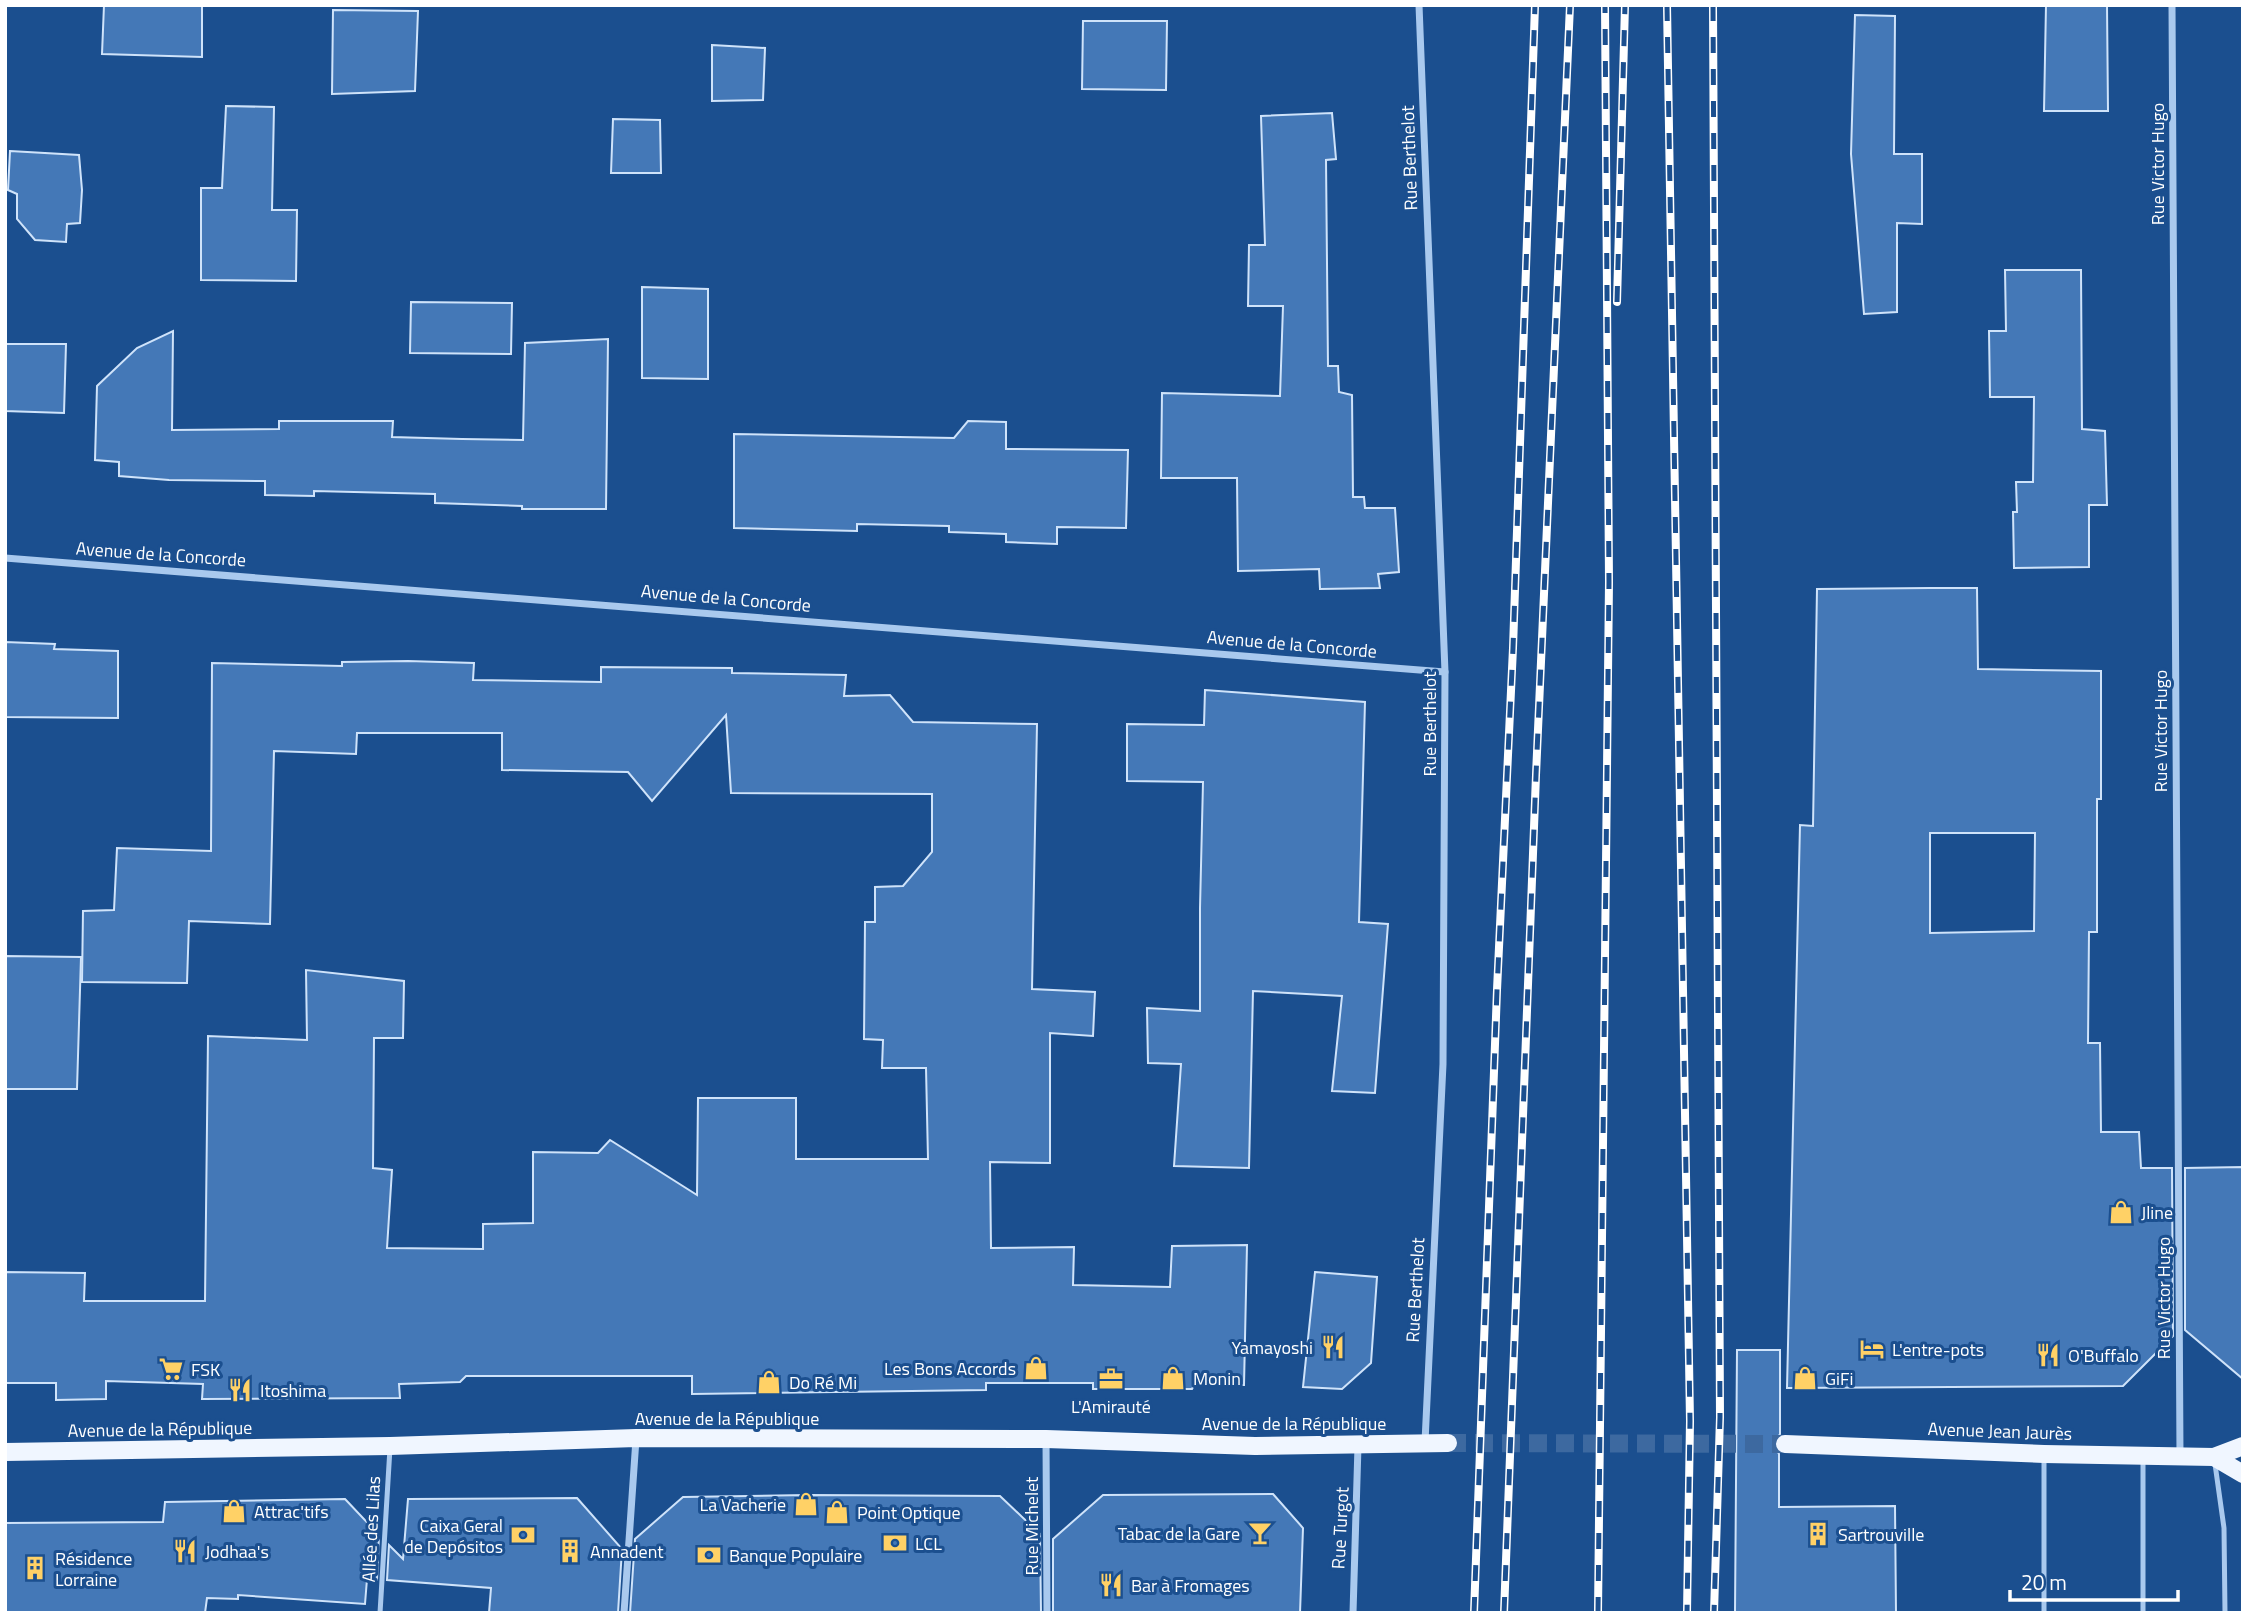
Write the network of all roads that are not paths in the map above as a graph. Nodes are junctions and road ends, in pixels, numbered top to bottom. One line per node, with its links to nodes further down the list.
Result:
1 (1419, 5): 4 (street, Rue Berthelot)
2 (2172, 5): 16 (street, Rue Victor Hugo)
3 (5, 558): 4 (street, Avenue de la Concorde)
4 (1445, 672): 7 (street, Rue Berthelot)
5 (636, 1438): 6 (main road, Avenue de la République); 10 (main road, Avenue de la République); 20 (street)
6 (1046, 1439): 11 (main road, Avenue de la République); 21 (street, Rue Michelet)
7 (1424, 1443): 8 (main road, Avenue de la République); 11 (main road, Avenue de la République)
8 (1448, 1443)
9 (1785, 1444): 14 (main road, Avenue Jean Jaurès)
10 (390, 1446): 13 (main road, Avenue de la République); 19 (lane, Allée des Lilas)
11 (1358, 1446): 22 (street, Rue Turgot)
12 (2243, 1446): 17 (main road, Avenue Jean Jaurès)
13 (5, 1452)
14 (2044, 1454): 15 (main road, Avenue Jean Jaurès); 23 (lane)
15 (2143, 1455): 16 (main road, Avenue Jean Jaurès); 24 (lane)
16 (2180, 1457): 17 (main road, Avenue Jean Jaurès)
17 (2214, 1457): 18 (main road); 25 (lane)
18 (2243, 1474)
19 (380, 1613)
20 (624, 1613)
21 (1047, 1613)
22 (1353, 1613)
23 (2044, 1613)
24 (2143, 1613)
25 (2225, 1613)

